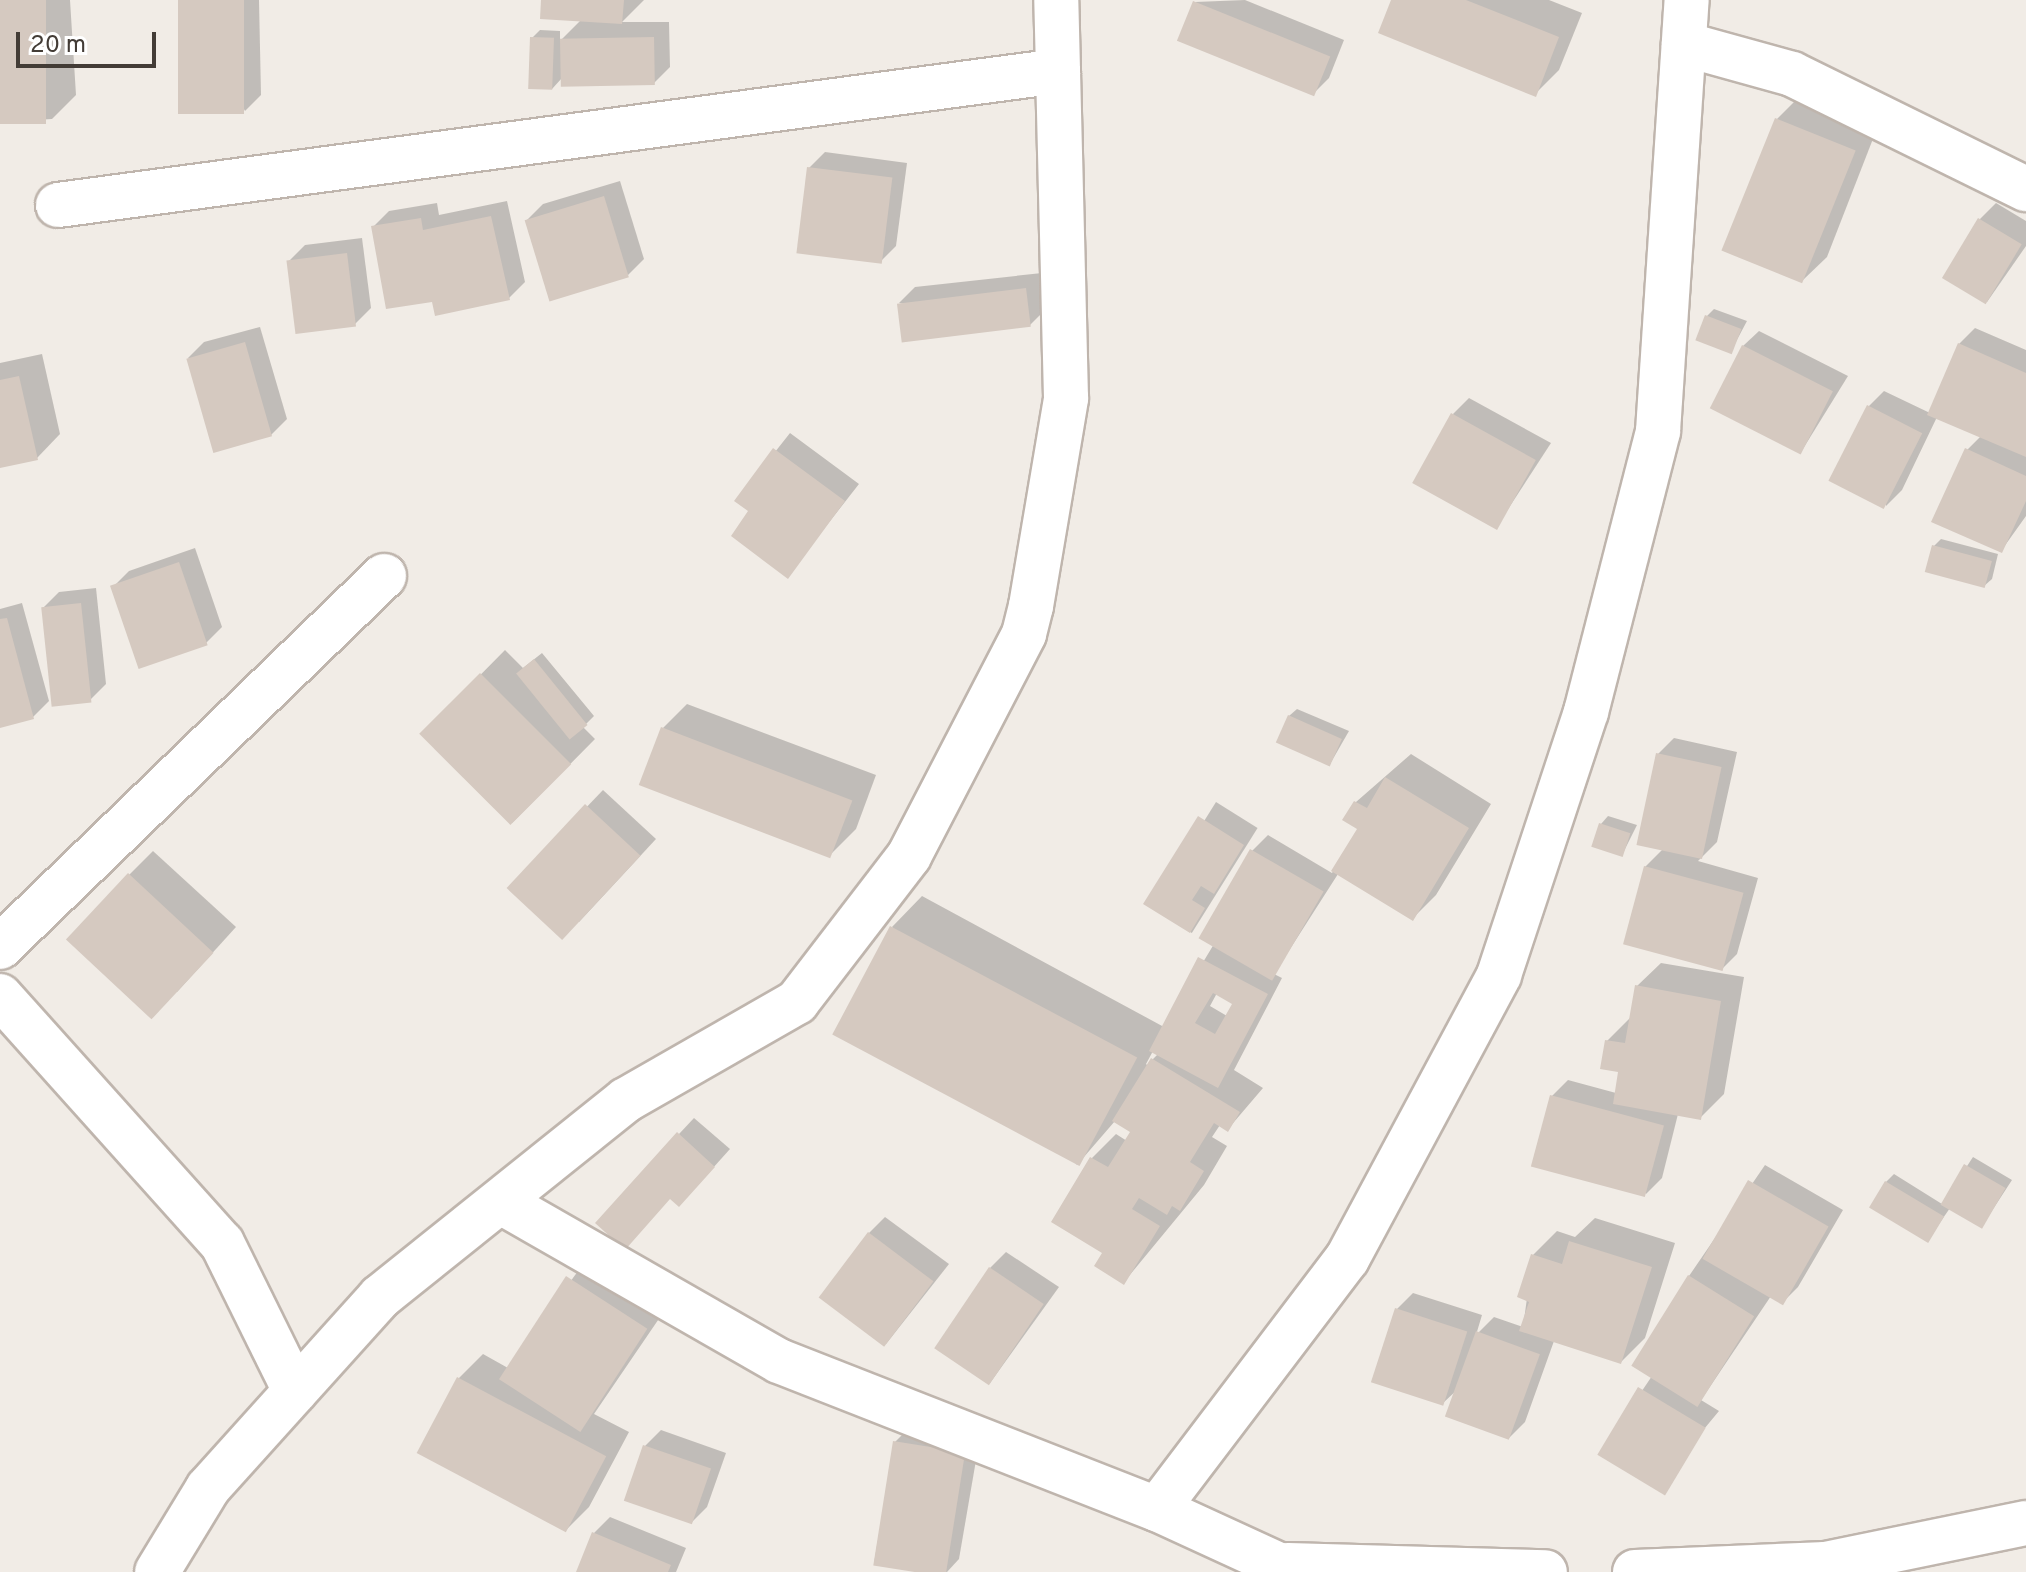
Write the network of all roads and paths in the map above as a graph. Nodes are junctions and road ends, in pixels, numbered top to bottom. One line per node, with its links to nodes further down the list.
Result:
1 (1056, 0): 4 (street)
2 (1687, 0): 3 (street)
3 (1684, 44): 5 (street); 12 (street)
4 (1058, 71): 6 (street); 10 (street)
5 (2026, 189)
6 (58, 205)
7 (384, 576): 8 (street)
8 (0, 947)
9 (0, 996): 11 (street)
10 (503, 1203): 11 (street); 12 (street)
11 (295, 1391): 15 (street)
12 (1157, 1509): 14 (street)
13 (2026, 1523): 17 (street)
14 (1291, 1569): 16 (street)
15 (157, 1572)
16 (1545, 1572)
17 (1635, 1572)

